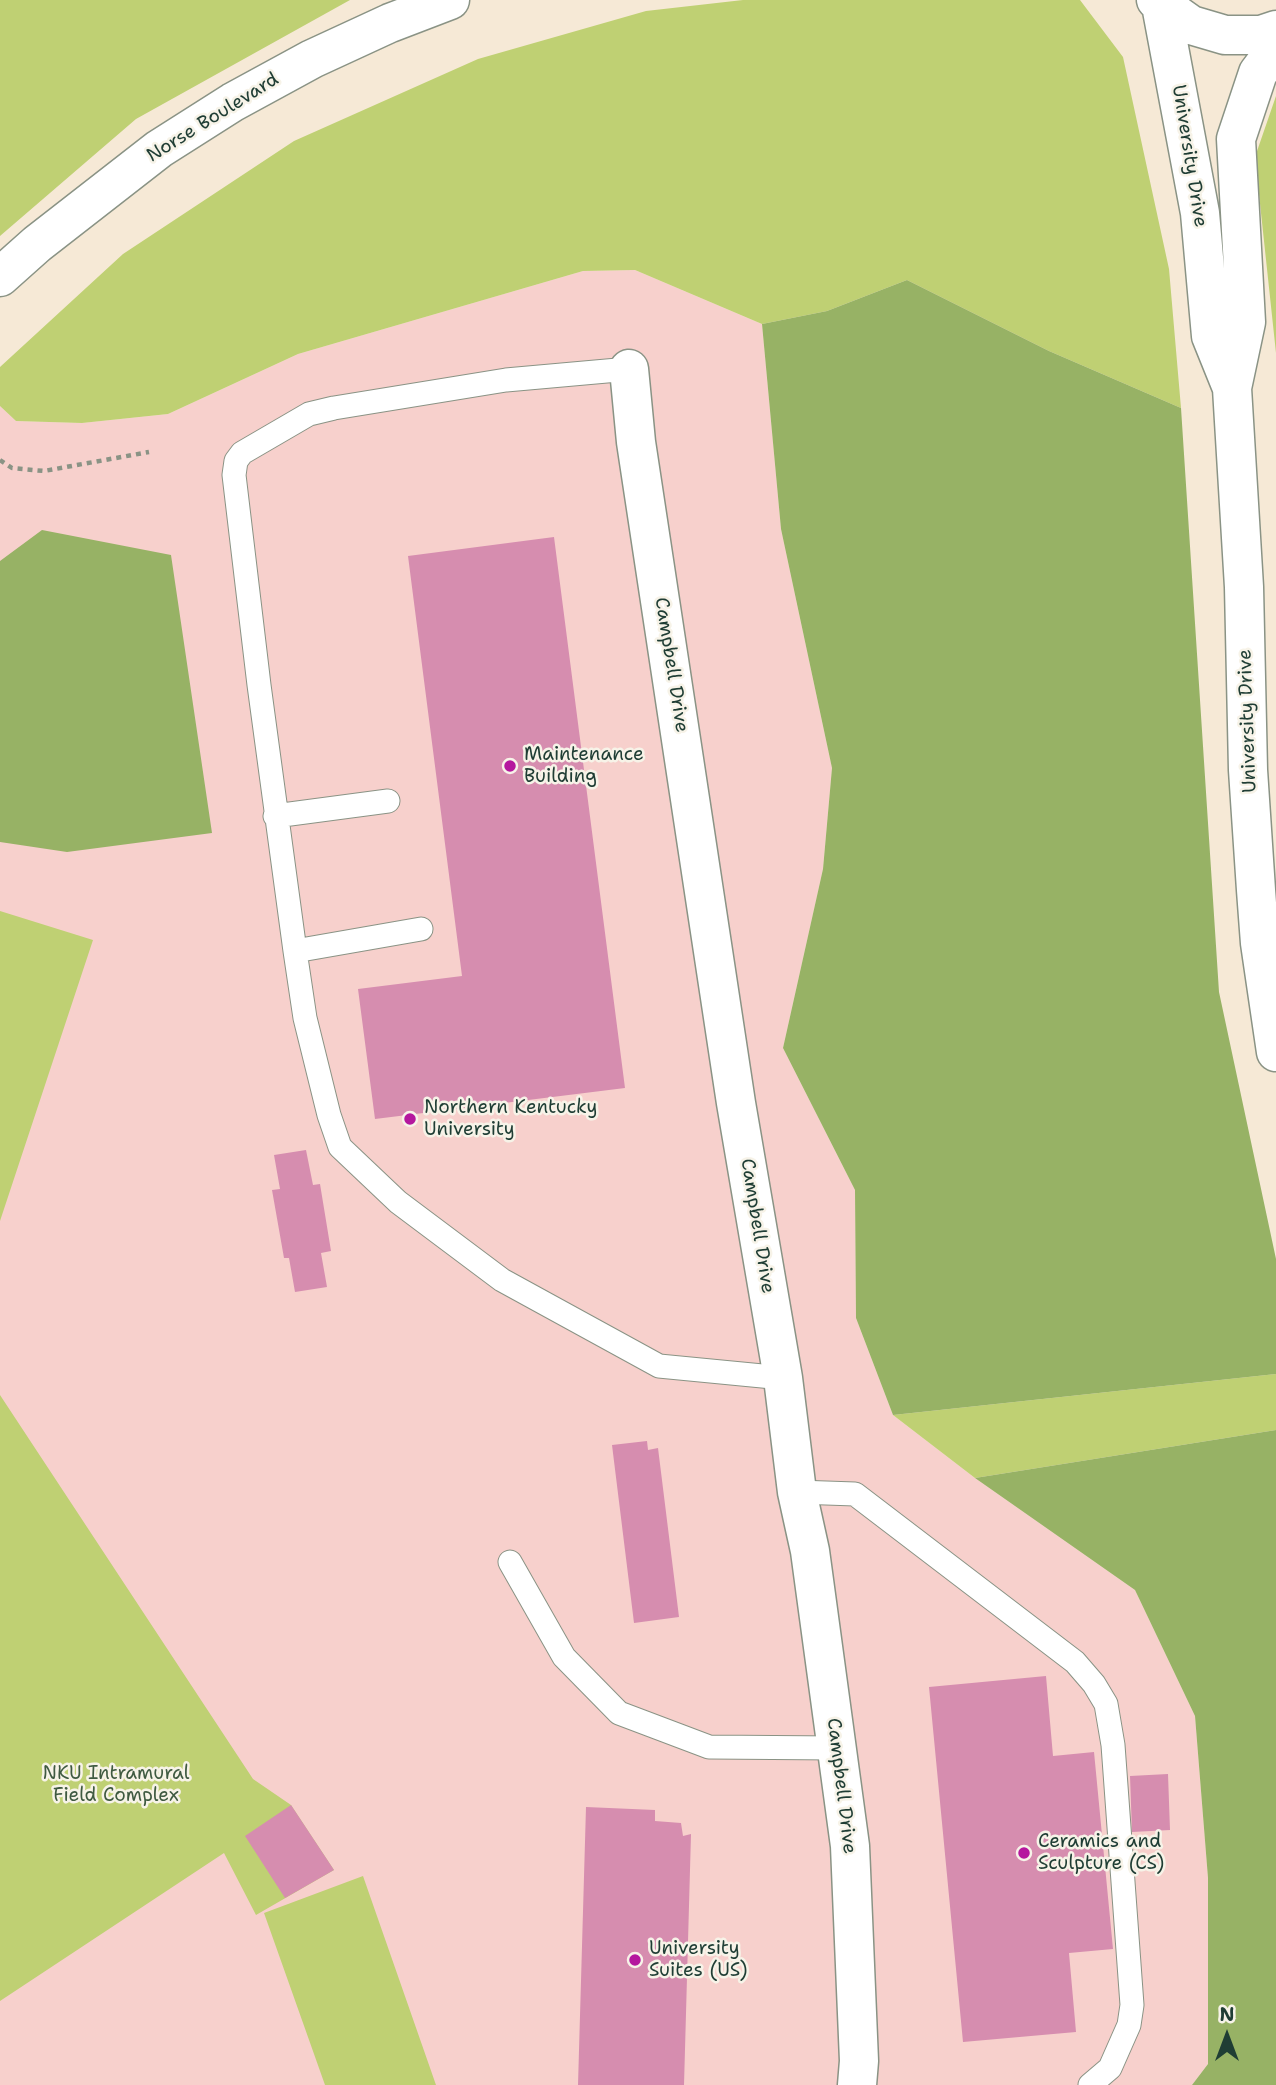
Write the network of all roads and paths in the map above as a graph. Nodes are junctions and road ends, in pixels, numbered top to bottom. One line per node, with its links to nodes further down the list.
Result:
1 (450, 0): 5 (street, Norse Boulevard)
2 (1159, 3): 3 (street); 7 (street, University Drive)
3 (1276, 30)
4 (1276, 49): 7 (street, University Drive)
5 (0, 277)
6 (629, 369): 11 (lane); 15 (street, Campbell Drive)
7 (1231, 388): 14 (street, University Drive)
8 (149, 452): 9 (path)
9 (0, 460)
10 (388, 801): 11 (lane)
11 (275, 816): 13 (lane)
12 (421, 929): 13 (lane)
13 (295, 951): 15 (lane)
14 (1276, 1052)
15 (783, 1378): 16 (street, Campbell Drive)
16 (797, 1492): 18 (street, Campbell Drive); 20 (lane)
17 (510, 1562): 18 (lane)
18 (837, 1748): 19 (street, Campbell Drive)
19 (857, 2085)
20 (1090, 2085)

